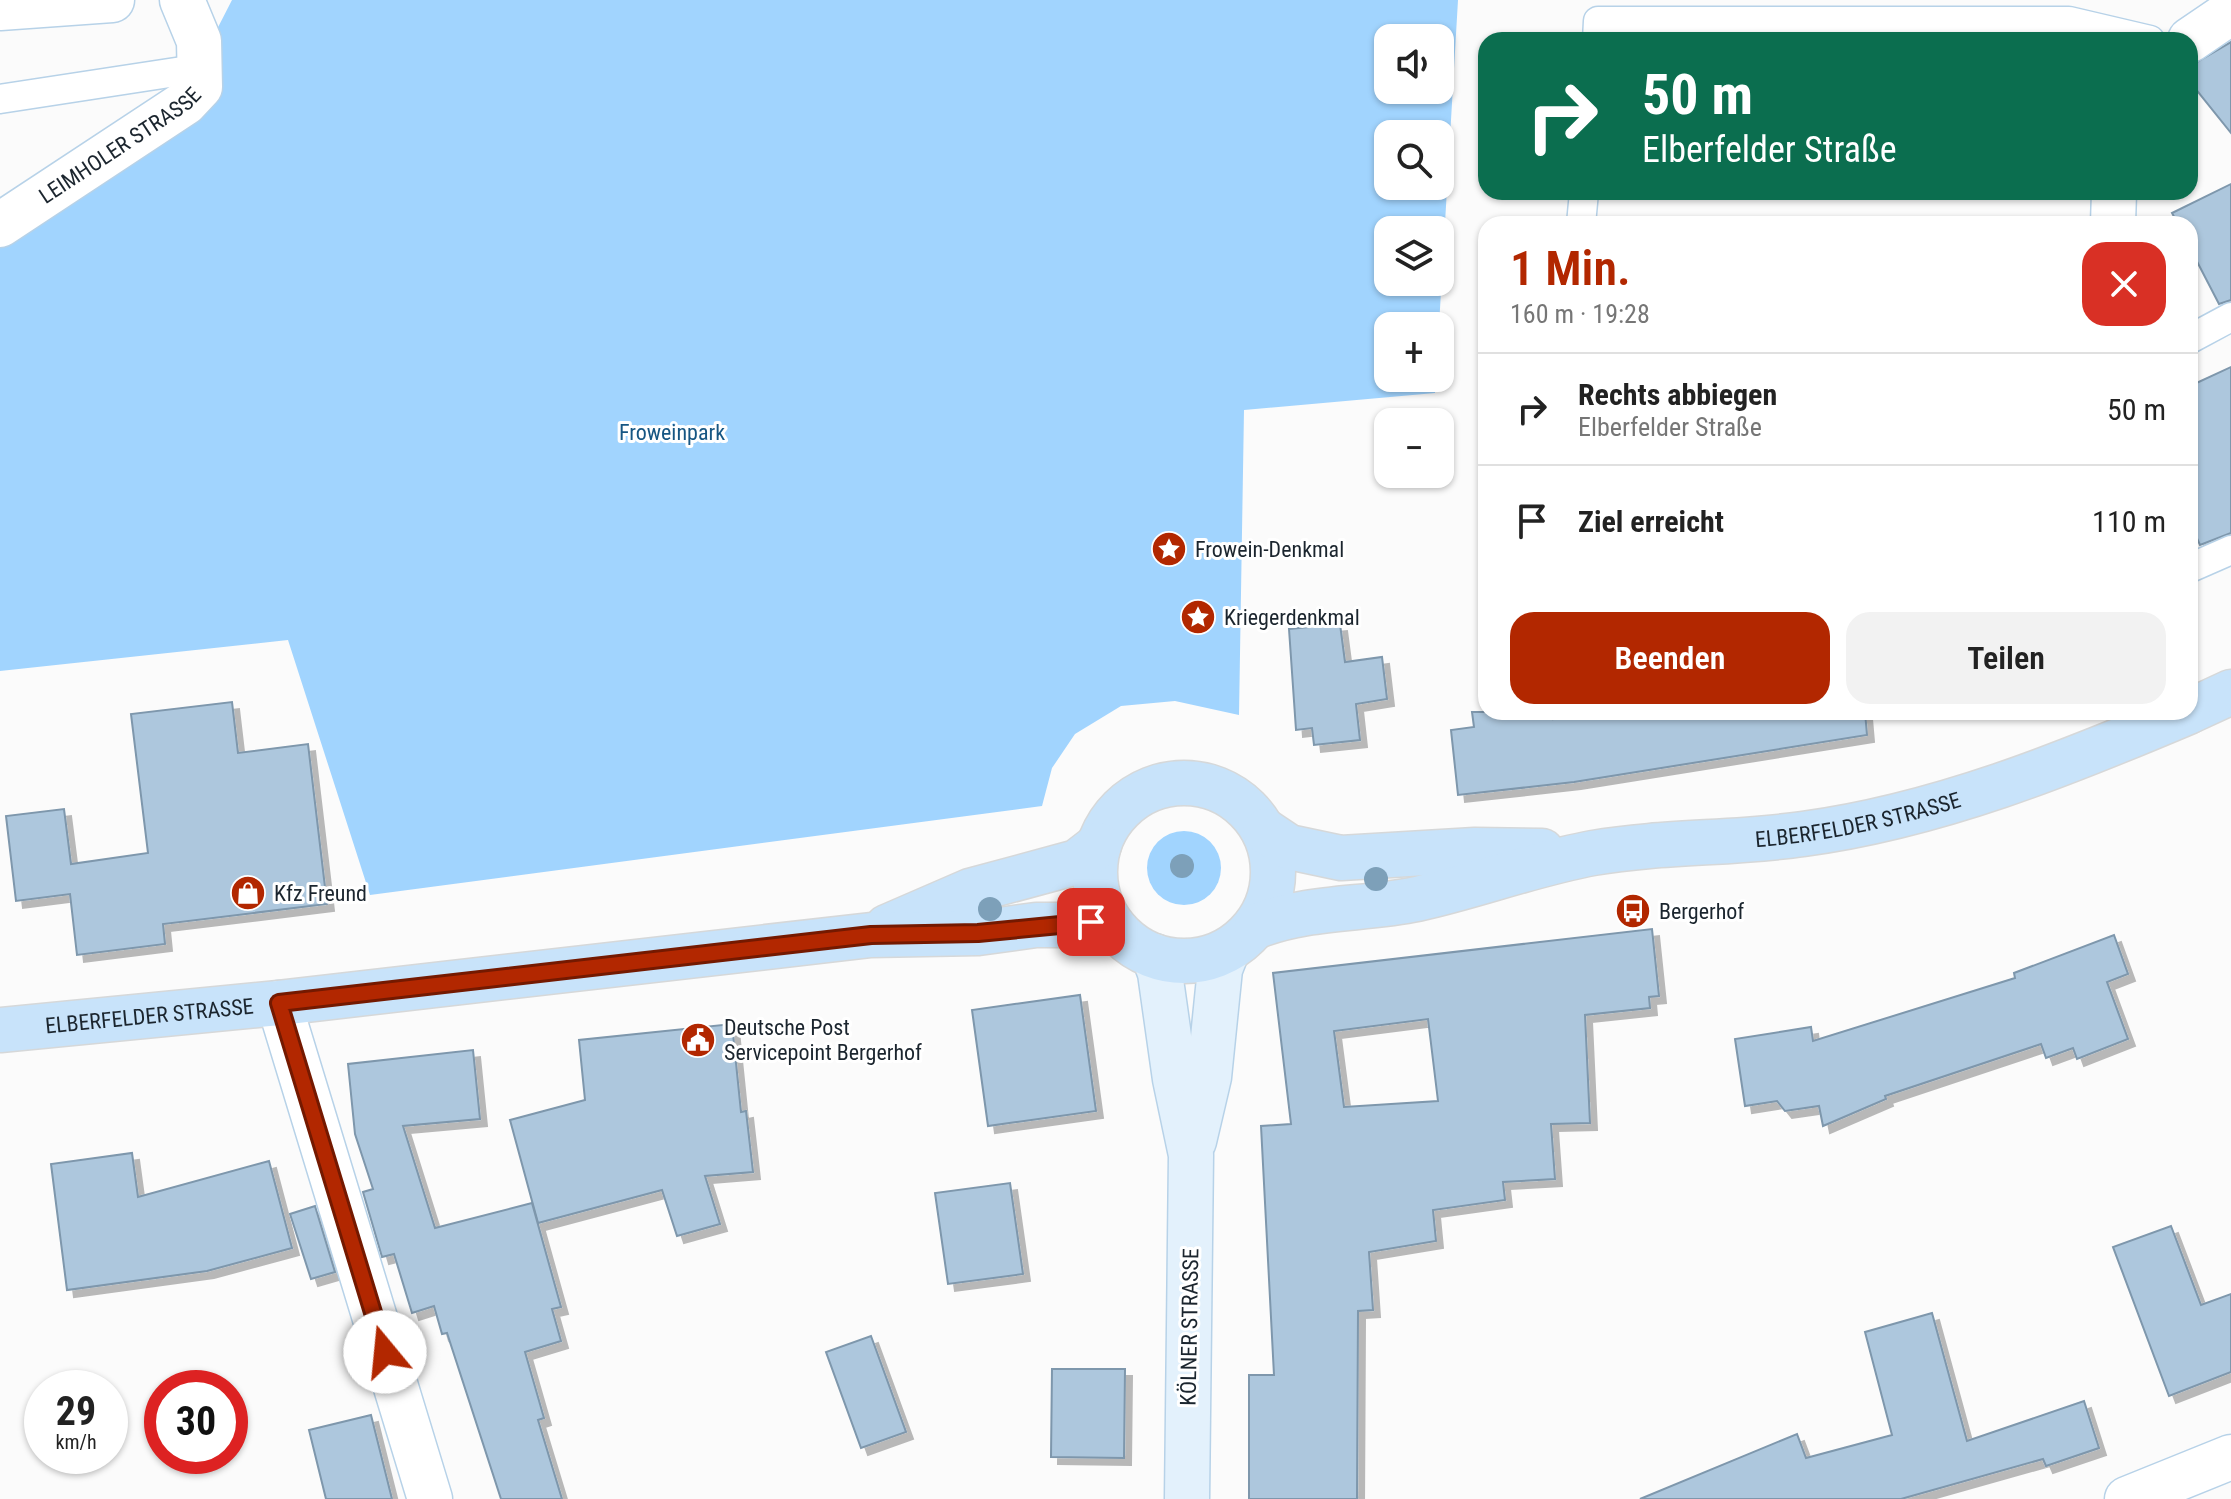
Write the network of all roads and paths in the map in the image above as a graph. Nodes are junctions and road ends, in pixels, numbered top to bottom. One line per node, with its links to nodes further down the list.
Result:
1 (112, 0): 3 (street)
2 (183, 0): 8 (street, LEIMHOLER STRASSE)
3 (0, 8)
4 (2231, 12): 7 (street)
5 (1597, 32): 6 (lane)
6 (2116, 32)
7 (2198, 35)
8 (202, 68): 9 (lane); 10 (street, LEIMHOLER STRASSE)
9 (0, 99)
10 (0, 225)
11 (2231, 317): 12 (lane)
12 (2198, 335)
13 (2231, 550): 14 (lane)
14 (2198, 564)
15 (2231, 692): 16 (main road, ELBERFELDER STRASSE)
16 (2198, 708)
17 (2151, 720): 18 (main road, ELBERFELDER STRASSE)
18 (2113, 728): 21 (main road, ELBERFELDER STRASSE)
19 (1265, 831): 20 (main road); 21 (main road, ELBERFELDER STRASSE); 24 (main road)
20 (1099, 845): 22 (main road); 23 (main road, ELBERFELDER STRASSE)
21 (1592, 853): 24 (main road, ELBERFELDER STRASSE)
22 (1112, 925): 23 (main road, ELBERFELDER STRASSE); 25 (main road)
23 (871, 935): 26 (main road, ELBERFELDER STRASSE)
24 (1242, 938): 25 (main road); 28 (main road, KÖLNER STRASSE)
25 (1154, 956): 28 (main road, KÖLNER STRASSE)
26 (279, 1003): 27 (main road, ELBERFELDER STRASSE); 30 (street)
27 (0, 1030)
28 (1191, 1155): 31 (main road, KÖLNER STRASSE)
29 (2231, 1457): 32 (street)
30 (430, 1499)
31 (1187, 1499)
32 (2127, 1499)

